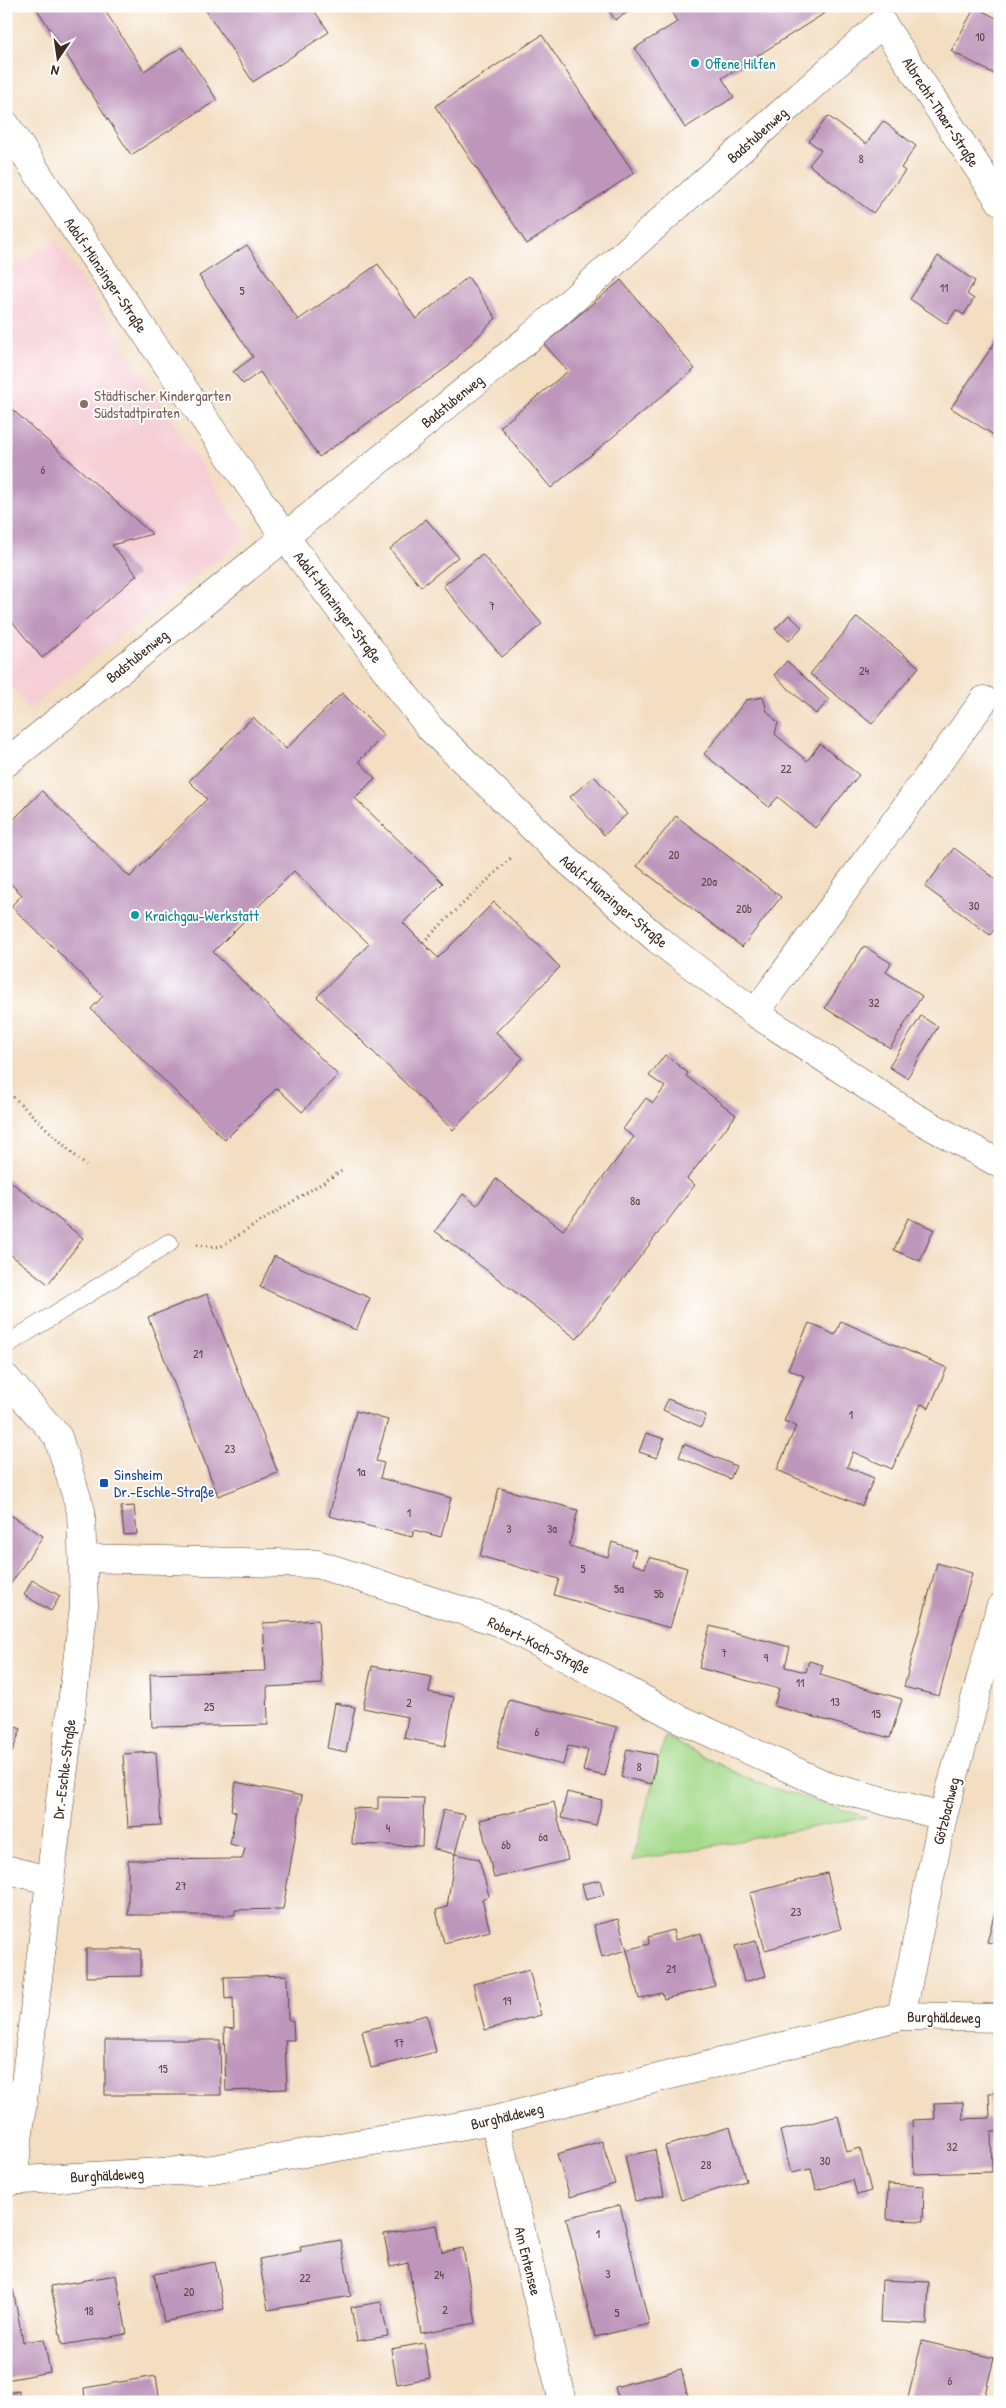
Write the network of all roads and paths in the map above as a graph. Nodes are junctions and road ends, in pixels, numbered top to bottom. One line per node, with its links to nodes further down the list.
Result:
1 (882, 23): 3 (street, Albrecht-Thaer-Straße); 4 (street, Badstubenweg)
2 (6, 125): 4 (street, Adolf-Münzinger-Straße)
3 (1000, 201)
4 (284, 536): 6 (street, Badstubenweg); 7 (street, Adolf-Münzinger-Straße)
5 (984, 700): 9 (street)
6 (6, 763)
7 (538, 833): 8 (path); 9 (street, Adolf-Münzinger-Straße)
8 (423, 942)
9 (755, 1013): 11 (street, Adolf-Münzinger-Straße)
10 (6, 1090): 12 (path)
11 (1000, 1164)
12 (86, 1166)
13 (343, 1170): 14 (path)
14 (169, 1243): 15 (lane)
15 (6, 1345)
16 (6, 1378): 17 (street, Dr.-Eschle-Straße)
17 (83, 1558): 19 (street, Robert-Koch-Straße); 21 (street, Dr.-Eschle-Straße)
18 (1000, 1608): 19 (street, Götzbachweg)
19 (943, 1816): 22 (street, Götzbachweg)
20 (6, 1869): 21 (street)
21 (51, 1881): 25 (street, Dr.-Eschle-Straße)
22 (901, 2016): 23 (street, Burghäldeweg); 24 (street, Burghäldeweg)
23 (1000, 2018)
24 (494, 2120): 25 (street, Burghäldeweg); 26 (street, Am Entensee)
25 (10, 2181)
26 (563, 2402)

